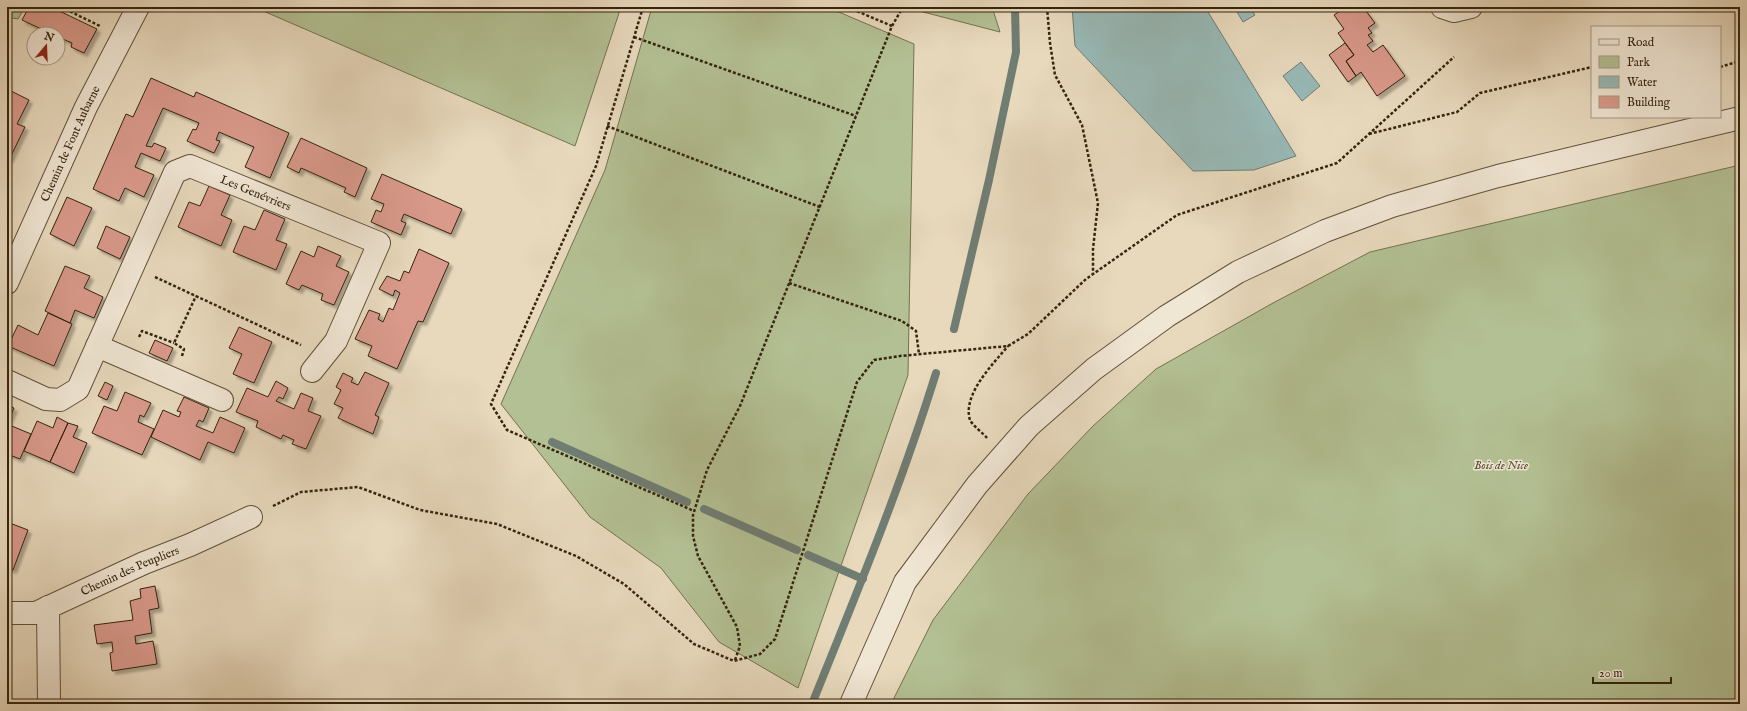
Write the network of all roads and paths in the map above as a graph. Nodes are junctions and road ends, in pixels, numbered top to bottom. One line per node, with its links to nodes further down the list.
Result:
1 (61, 7): 10 (path)
2 (138, 7): 23 (street, Chemin de Font Aubarne)
3 (643, 7): 11 (path)
4 (847, 7): 9 (path)
5 (903, 7): 9 (path)
6 (1047, 7): 22 (path)
7 (1442, 7): 8 (street)
8 (1471, 7)
9 (892, 26): 16 (path)
10 (102, 27)
11 (634, 37): 16 (path); 18 (path)
12 (1454, 57): 19 (path)
13 (1740, 61): 15 (path)
14 (1591, 67): 19 (path)
15 (1721, 67)
16 (856, 116): 20 (path)
17 (1740, 118): 33 (street)
18 (607, 126): 20 (path); 34 (path)
19 (1369, 134): 22 (path)
20 (820, 207): 24 (path)
21 (132, 267): 25 (path); 26 (street, Les Genévriers); 30 (street, Les Genévriers)
22 (1092, 275): 27 (path)
23 (7, 283)
24 (789, 283): 28 (path); 34 (path)
25 (196, 296): 29 (path); 30 (path)
26 (97, 346): 31 (street, Les Genévriers); 32 (street)
27 (1008, 346): 28 (path); 33 (path)
28 (919, 354): 38 (path)
29 (180, 361)
30 (318, 364)
31 (7, 381)
32 (222, 400)
33 (1005, 454): 40 (street)
34 (694, 511): 38 (path)
35 (251, 517): 36 (street, Chemin des Peupliers); 38 (path)
36 (48, 607): 37 (street, Chemin des Peupliers); 39 (street)
37 (7, 613)
38 (734, 661)
39 (50, 704)
40 (851, 704)

